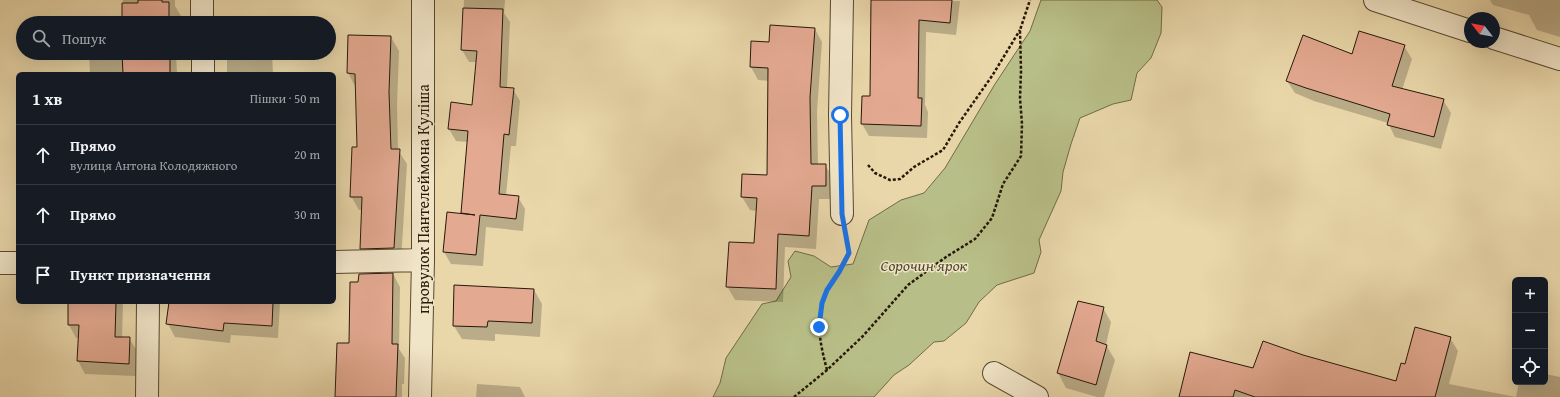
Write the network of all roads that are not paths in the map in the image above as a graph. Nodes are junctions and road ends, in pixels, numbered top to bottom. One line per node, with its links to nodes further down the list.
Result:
1 (202, 0): 5 (street)
2 (424, 0): 12 (street, провулок Пантелеймона Куліша)
3 (842, 0): 11 (street)
4 (1375, 0): 6 (street)
5 (202, 16)
6 (1464, 28)
7 (1500, 40): 8 (street)
8 (1560, 59)
9 (203, 60): 10 (street)
10 (203, 72)
11 (842, 214)
12 (423, 260): 13 (street); 19 (street, провулок Пантелеймона Куліша)
13 (336, 262)
14 (0, 263): 15 (street)
15 (16, 263)
16 (148, 304): 18 (street)
17 (994, 373): 20 (street)
18 (147, 397)
19 (420, 397)
20 (1037, 397)

